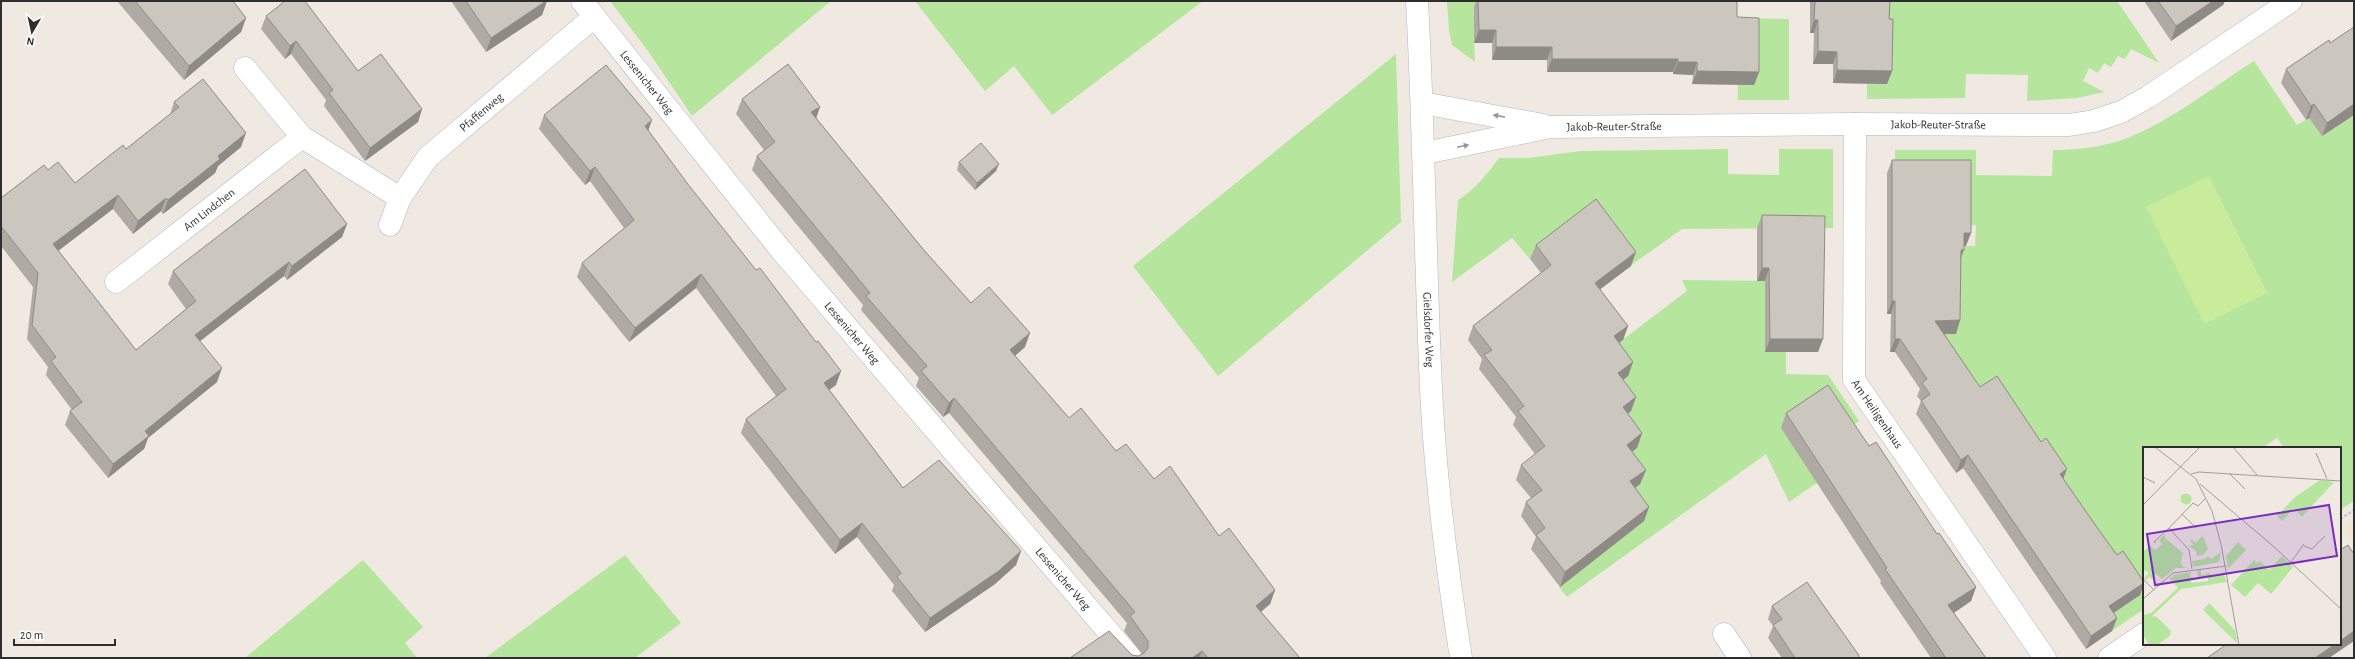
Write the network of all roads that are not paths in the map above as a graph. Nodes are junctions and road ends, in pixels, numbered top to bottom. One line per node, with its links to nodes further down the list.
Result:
1 (1417, 1): 5 (street, Gielsdorfer Weg)
2 (2292, 1): 6 (street, Jakob-Reuter-Straße)
3 (588, 9): 10 (street, Pfaffenweg); 15 (street, Lessenicher Weg)
4 (245, 68): 8 (street)
5 (1422, 103): 7 (street, Jakob-Reuter-Straße, one-way to 5); 9 (street, Gielsdorfer Weg)
6 (1855, 124): 7 (street, Jakob-Reuter-Straße); 18 (street, Am Heiligenhaus)
7 (1550, 127): 9 (street, Jakob-Reuter-Straße, one-way to 7)
8 (302, 136): 10 (street); 12 (street, Am Lindchen)
9 (1424, 153): 16 (street, Gielsdorfer Weg)
10 (400, 198): 11 (street, Pfaffenweg)
11 (390, 225)
12 (116, 282)
13 (1724, 634): 17 (street)
14 (2143, 635): 19 (street)
15 (1131, 658)
16 (1461, 658)
17 (1740, 658)
18 (2045, 658)
19 (2109, 658)

